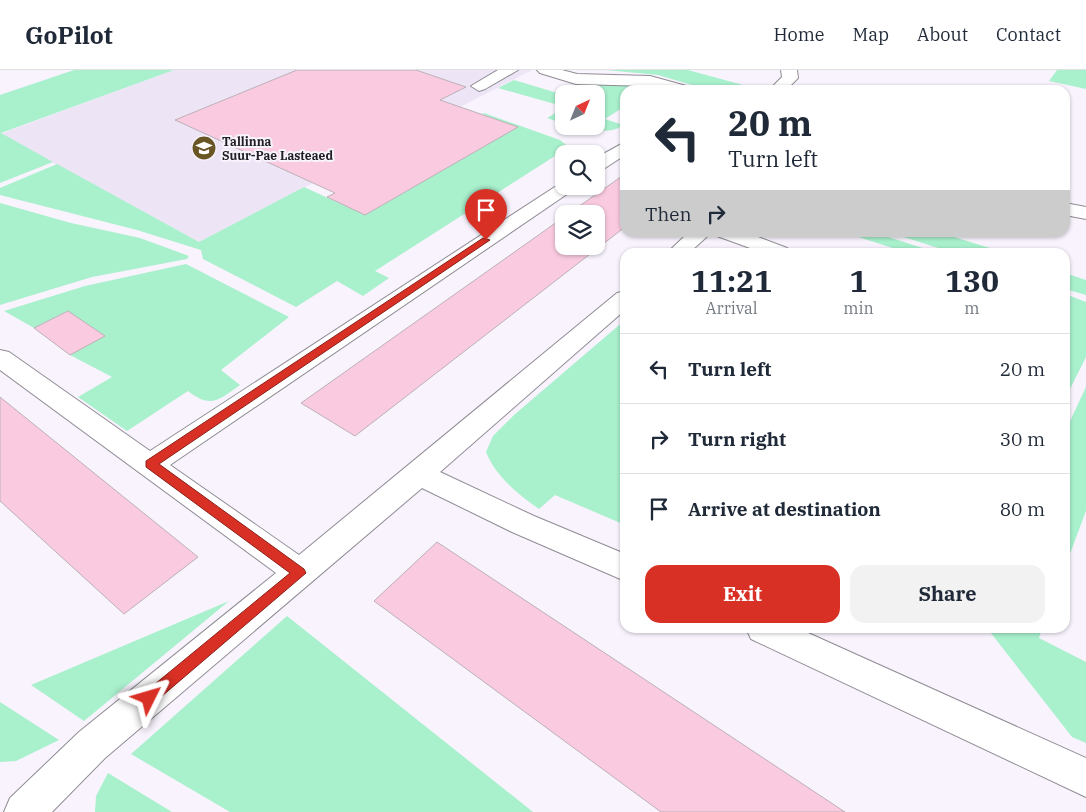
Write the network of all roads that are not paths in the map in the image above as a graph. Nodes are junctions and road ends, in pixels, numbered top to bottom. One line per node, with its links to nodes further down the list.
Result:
1 (510, 70): 6 (street)
2 (545, 70): 4 (street)
3 (789, 70): 5 (street)
4 (667, 85)
5 (782, 85)
6 (479, 86)
7 (620, 150): 8 (street)
8 (605, 160)
9 (555, 193): 18 (street)
10 (1070, 210): 11 (street)
11 (1086, 213)
12 (696, 237): 14 (street)
13 (738, 237): 15 (street)
14 (683, 248)
15 (769, 248)
16 (620, 302): 19 (street)
17 (0, 358): 18 (street)
18 (150, 464): 21 (street)
19 (419, 474): 20 (street); 21 (street)
20 (620, 566)
21 (300, 573): 24 (street)
22 (774, 633): 23 (street)
23 (1086, 778)
24 (24, 812)

